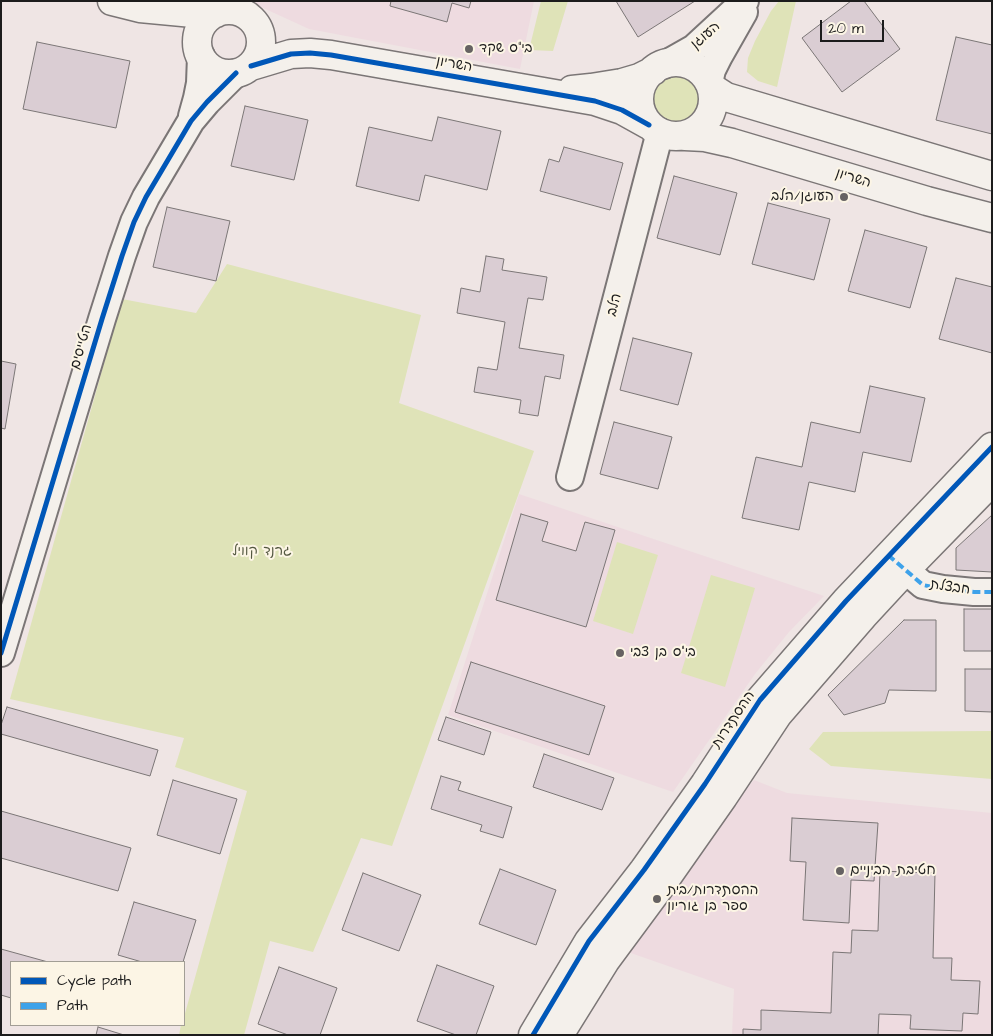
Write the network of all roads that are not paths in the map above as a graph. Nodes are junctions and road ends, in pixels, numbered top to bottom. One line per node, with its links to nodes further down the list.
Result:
1 (112, 1): 4 (street)
2 (745, 1): 9 (street, העוגן)
3 (750, 1): 11 (street, העוגן)
4 (140, 8): 5 (street); 7 (street)
5 (216, 13): 6 (street); 7 (street)
6 (255, 24): 8 (street, השריון); 10 (street)
7 (199, 50): 10 (street); 13 (street, הטייסים)
8 (331, 55): 10 (street, השריון); 12 (street, השריון)
9 (658, 68): 11 (street); 12 (street, השריון); 14 (street)
10 (243, 70): 13 (street, הטייסים)
11 (711, 85): 14 (street); 15 (street)
12 (544, 92): 14 (street, השריון)
13 (191, 121): 22 (street, הטייסים)
14 (665, 131): 16 (street, השריון); 18 (street, הלב)
15 (992, 176)
16 (992, 218)
17 (992, 448): 20 (street, ההסתדרות)
18 (570, 477)
19 (992, 480): 20 (street, ההסתדרות)
20 (897, 563): 21 (street, חבצלת); 23 (street, ההסתדרות); 24 (street, ההסתדרות)
21 (992, 592)
22 (1, 653)
23 (533, 1035)
24 (559, 1035)

